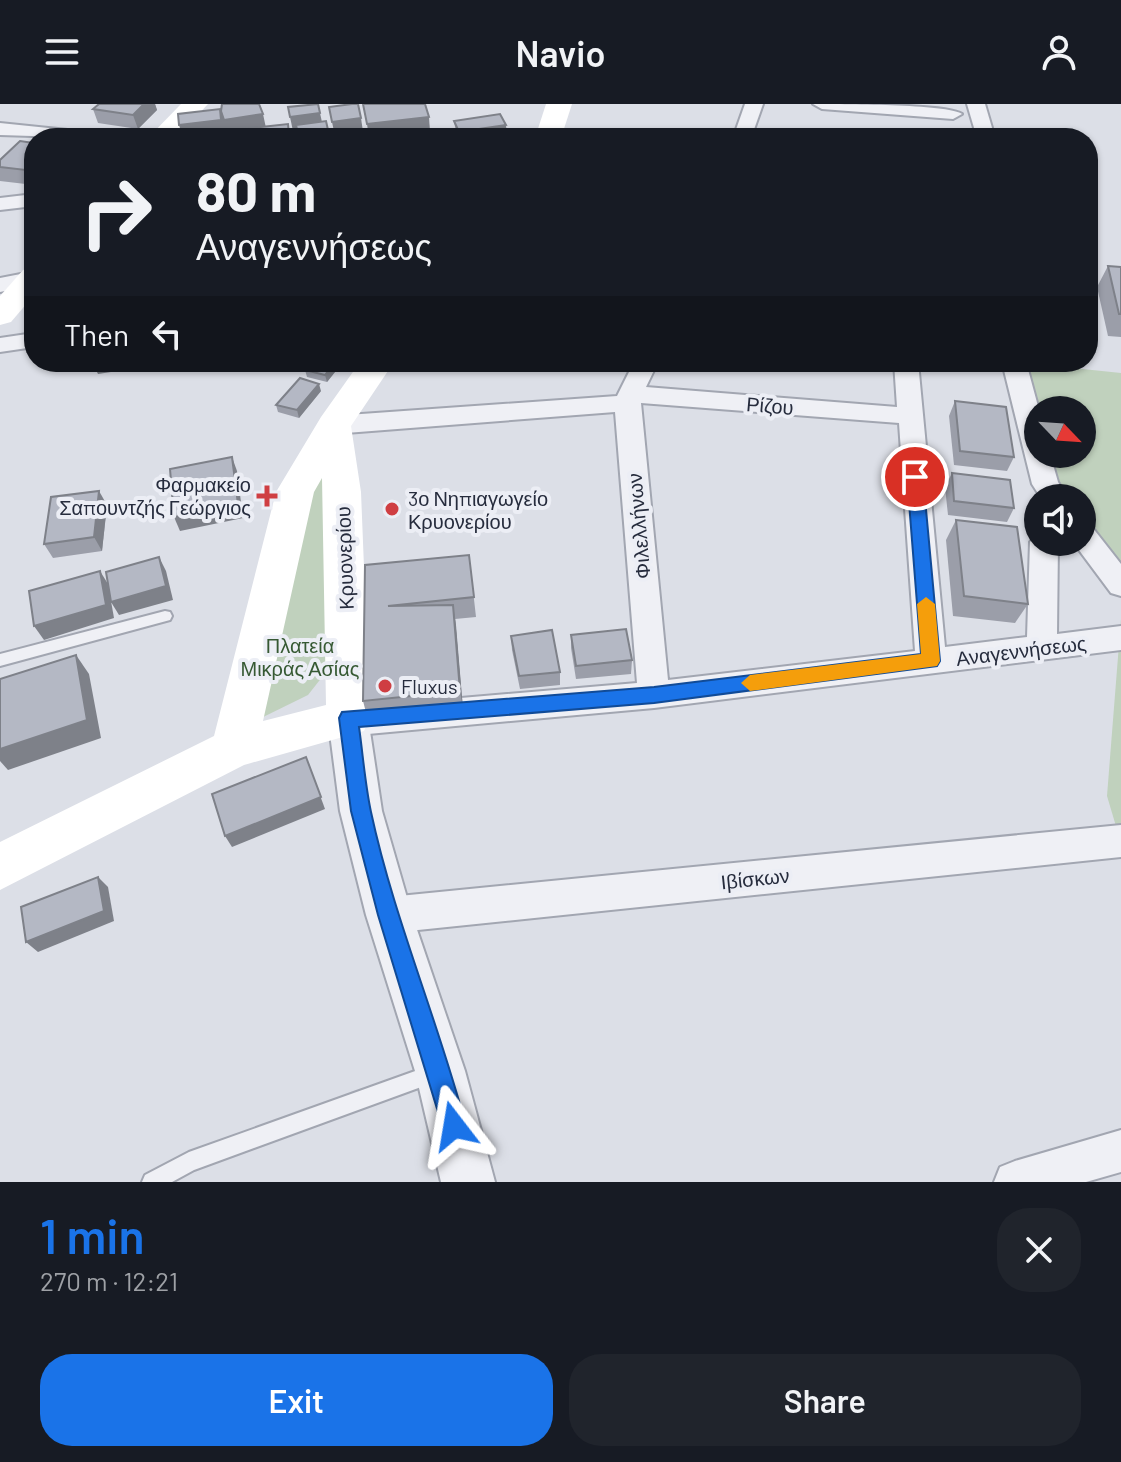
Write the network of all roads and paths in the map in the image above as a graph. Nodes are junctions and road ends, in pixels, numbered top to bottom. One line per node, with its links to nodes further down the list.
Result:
1 (195, 104): 7 (main road)
2 (559, 104): 8 (main road)
3 (754, 104): 9 (street)
4 (822, 104): 6 (street)
5 (976, 104): 10 (street)
6 (952, 109)
7 (171, 128)
8 (551, 128)
9 (746, 128)
10 (983, 128)
11 (0, 129): 12 (street)
12 (24, 131)
13 (24, 201): 14 (street)
14 (0, 204)
15 (24, 279): 16 (street)
16 (0, 285)
17 (24, 287): 18 (main road)
18 (0, 315)
19 (24, 341): 20 (street)
20 (0, 345)
21 (370, 372): 27 (main road)
22 (641, 372): 25 (street)
23 (907, 372): 26 (street)
24 (1017, 372): 28 (street)
25 (629, 398): 26 (street, Ρίζου); 27 (street, Ρίζου); 37 (street, Φιλελλήνων)
26 (910, 416): 36 (street)
27 (333, 425): 38 (main road, Κρυονερίου); 39 (main road)
28 (1046, 484)
29 (1096, 552): 31 (street)
30 (1044, 556): 34 (street)
31 (1121, 585)
32 (165, 616): 35 (lane)
33 (1121, 638): 34 (street, Αναγεννήσεως)
34 (1042, 647): 36 (street, Αναγεννήσεως)
35 (0, 660)
36 (931, 661): 37 (street, Αναγεννήσεως)
37 (654, 695): 38 (street, Αναγεννήσεως)
38 (348, 718): 39 (main road); 42 (street)
39 (234, 748): 41 (main road)
40 (1121, 841): 42 (street, Ιβίσκων)
41 (0, 867)
42 (389, 915): 43 (street)
43 (440, 1071): 45 (lane); 46 (street)
44 (1121, 1151): 47 (street)
45 (152, 1182)
46 (468, 1182)
47 (1015, 1182)

